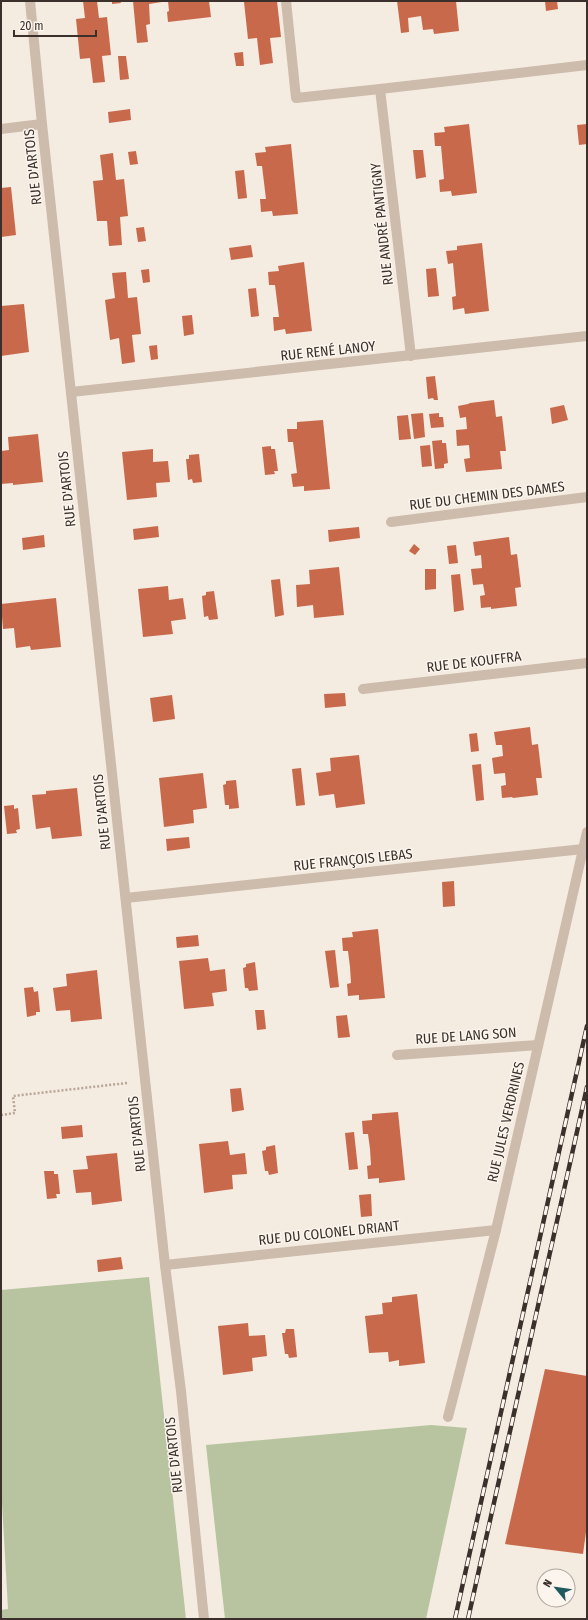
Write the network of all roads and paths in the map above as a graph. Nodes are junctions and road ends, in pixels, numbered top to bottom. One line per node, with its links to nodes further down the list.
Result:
1 (30, 1): 5 (street, RUE D'ARTOIS)
2 (286, 1): 4 (street)
3 (587, 65): 4 (street)
4 (380, 88): 8 (street, RUE ANDRÉ PANTIGNY)
5 (42, 124): 6 (street); 9 (street, RUE D'ARTOIS)
6 (1, 129)
7 (587, 336): 8 (street, RUE RENÉ LANOY)
8 (411, 356): 9 (street, RUE RENÉ LANOY)
9 (71, 392): 16 (street, RUE D'ARTOIS)
10 (587, 497): 11 (street, RUE DU CHEMIN DES DAMES)
11 (391, 522)
12 (587, 663): 13 (street, RUE DE KOUFFRA)
13 (363, 689)
14 (587, 832): 15 (street, RUE JULES VERDRINES)
15 (583, 849): 16 (street, RUE FRANÇOIS LEBAS); 17 (street, RUE JULES VERDRINES)
16 (126, 898): 19 (street, RUE D'ARTOIS)
17 (538, 1045): 18 (street, RUE DE LANG SON); 21 (street, RUE JULES VERDRINES)
18 (397, 1055)
19 (145, 1081): 20 (path); 22 (street, RUE D'ARTOIS)
20 (1, 1115)
21 (496, 1230): 22 (street, RUE DU COLONEL DRIANT); 23 (street, RUE JULES VERDRINES)
22 (165, 1265): 24 (street, RUE D'ARTOIS)
23 (448, 1417)
24 (204, 1619)

